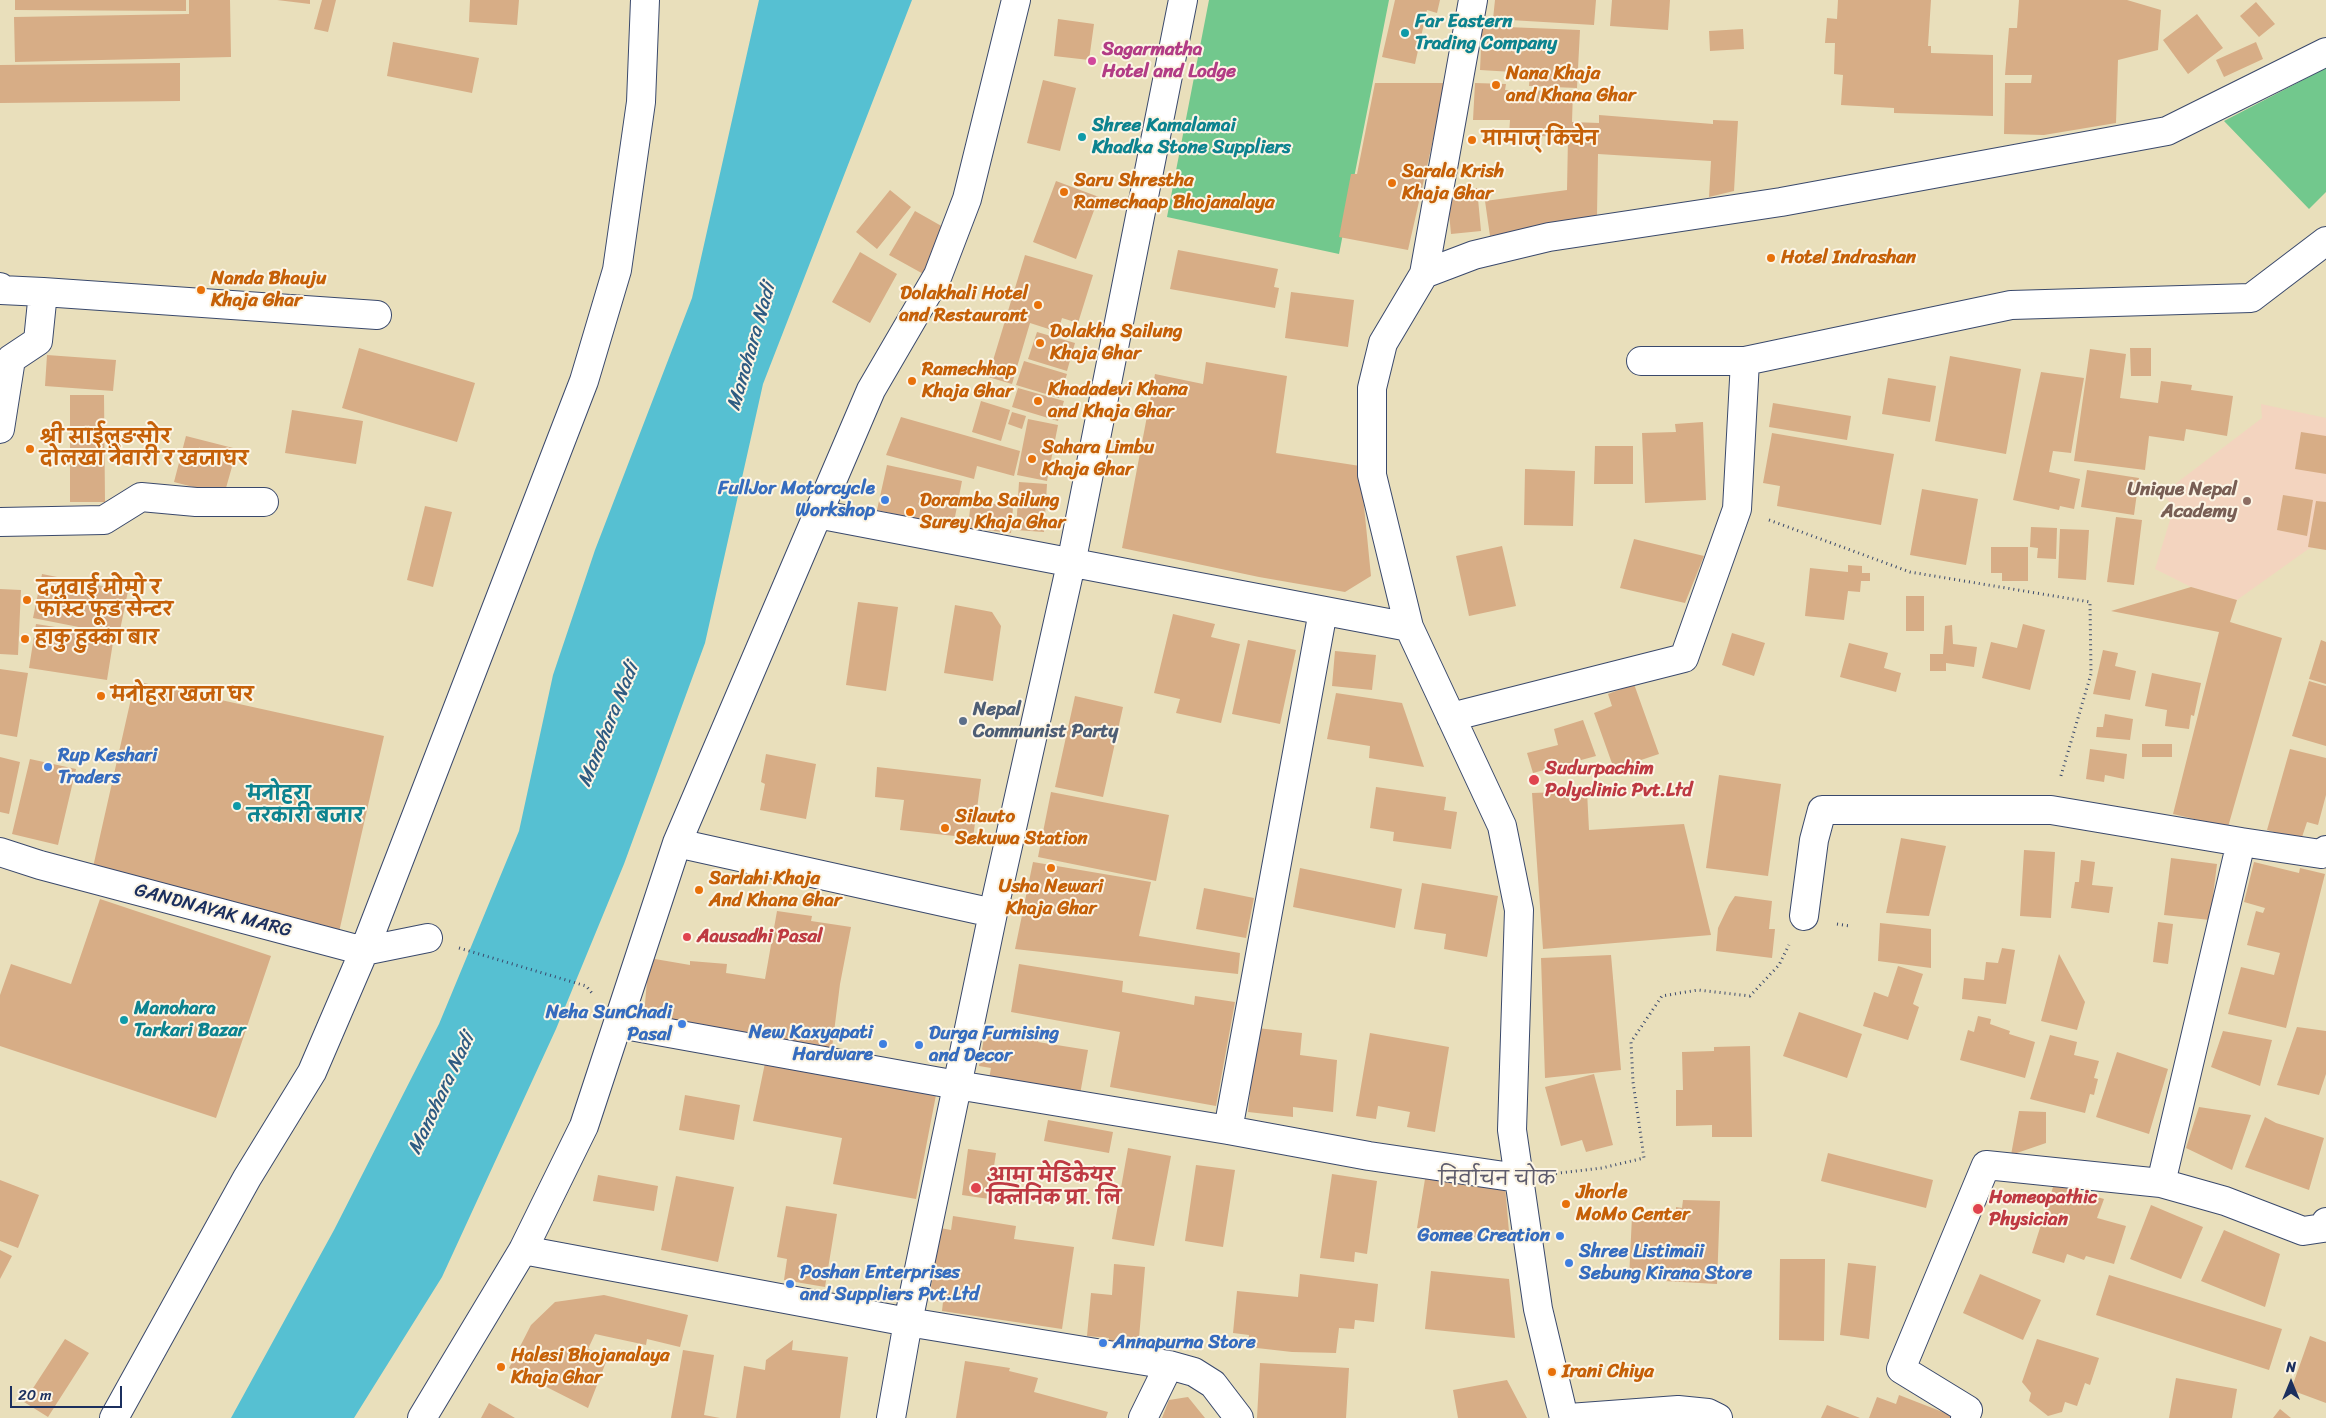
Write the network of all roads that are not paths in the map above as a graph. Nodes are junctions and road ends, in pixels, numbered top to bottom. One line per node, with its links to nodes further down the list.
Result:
1 (645, 0): 28 (street)
2 (1016, 0): 15 (street)
3 (1184, 0): 17 (street)
4 (1473, 0): 7 (street)
5 (2326, 52): 7 (street)
6 (2326, 241): 12 (street)
7 (1424, 274): 19 (street)
8 (0, 286): 9 (street)
9 (43, 292): 10 (street); 13 (street)
10 (377, 315)
11 (1641, 361): 12 (street)
12 (1746, 362): 20 (street)
13 (0, 429)
14 (264, 502): 16 (street)
15 (817, 514): 17 (street); 22 (street)
16 (0, 522)
17 (1071, 564): 18 (street); 25 (street)
18 (1323, 611): 19 (street); 31 (street)
19 (1408, 627): 20 (street)
20 (1451, 717): 32 (street)
21 (2241, 842): 23 (street); 26 (street); 33 (street)
22 (677, 843): 25 (street); 29 (street)
23 (2326, 850)
24 (0, 852): 28 (street, GANDNAYAK MARG)
25 (993, 913): 30 (street)
26 (1804, 916)
27 (428, 938): 28 (street, GANDNAYAK MARG)
28 (364, 951): 38 (street)
29 (619, 1024): 30 (street); 35 (street)
30 (957, 1085): 31 (street); 36 (street)
31 (1228, 1130): 32 (street)
32 (1518, 1178): 43 (street)
33 (2161, 1183): 34 (street); 46 (street)
34 (2326, 1222)
35 (522, 1250): 36 (street); 39 (street)
36 (908, 1322): 37 (street); 40 (street)
37 (1169, 1365): 41 (street); 42 (street)
38 (114, 1418)
39 (422, 1418)
40 (891, 1418)
41 (1143, 1418)
42 (1239, 1418)
43 (1564, 1418)
44 (1569, 1418): 45 (street)
45 (1718, 1418)
46 (1965, 1418)

